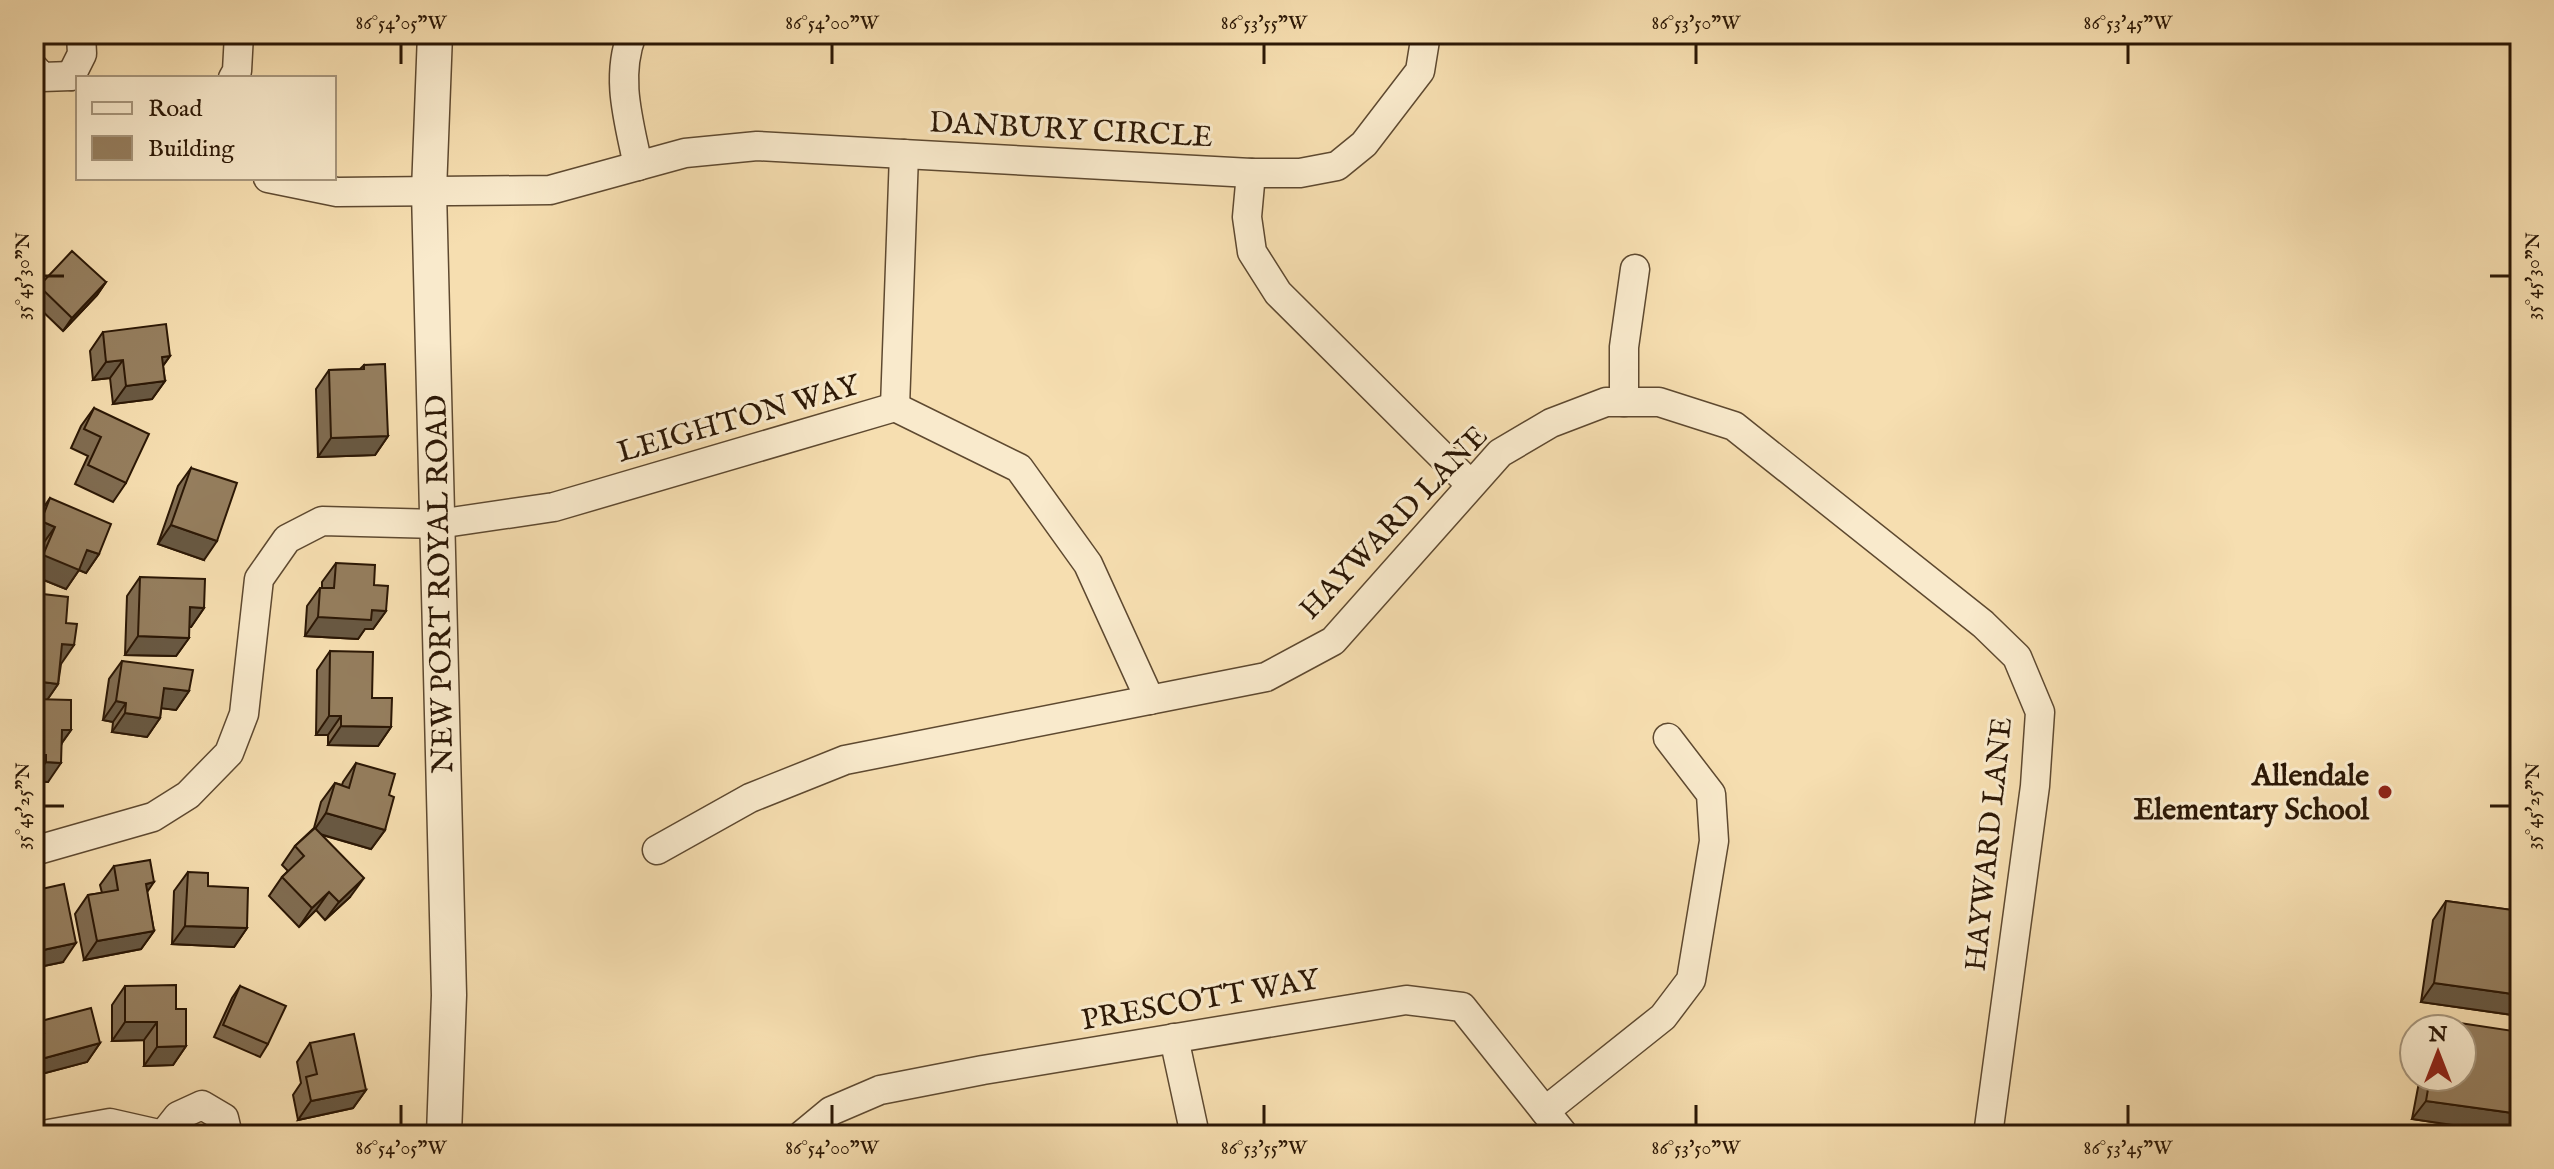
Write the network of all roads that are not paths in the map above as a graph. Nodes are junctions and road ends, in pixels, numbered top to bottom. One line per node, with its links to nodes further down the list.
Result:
1 (81, 34): 7 (street)
2 (239, 34): 8 (street)
3 (435, 34): 14 (street, NEW PORT ROYAL ROAD)
4 (632, 34): 11 (street)
5 (1426, 34): 12 (street, DANBURY CIRCLE)
6 (34, 68): 9 (street)
7 (76, 76)
8 (234, 76)
9 (75, 81)
10 (904, 154): 11 (street, DANBURY CIRCLE); 12 (street, DANBURY CIRCLE); 17 (street)
11 (638, 166): 14 (street, DANBURY CIRCLE)
12 (1251, 173): 18 (street)
13 (278, 180): 14 (street, DANBURY CIRCLE)
14 (429, 191): 19 (street, NEW PORT ROYAL ROAD)
15 (1635, 269): 16 (street)
16 (1624, 402): 18 (street, HAYWARD LANE); 33 (street, HAYWARD LANE)
17 (895, 407): 19 (street, LEIGHTON WAY); 20 (street, LEIGHTON WAY)
18 (1470, 484): 20 (street, HAYWARD LANE)
19 (438, 524): 23 (street, LEIGHTON WAY); 29 (street, NEW PORT ROYAL ROAD)
20 (1150, 700): 22 (street, HAYWARD LANE)
21 (1668, 738): 25 (street)
22 (657, 850)
23 (34, 851)
24 (1174, 1038): 25 (street, PRESCOTT WAY); 30 (street, PRESCOTT WAY); 31 (street)
25 (1545, 1111): 32 (street, PRESCOTT WAY)
26 (43, 1135): 27 (street)
27 (163, 1135): 28 (street)
28 (228, 1135)
29 (444, 1135)
30 (802, 1135)
31 (1195, 1135)
32 (1564, 1135)
33 (1988, 1135)

